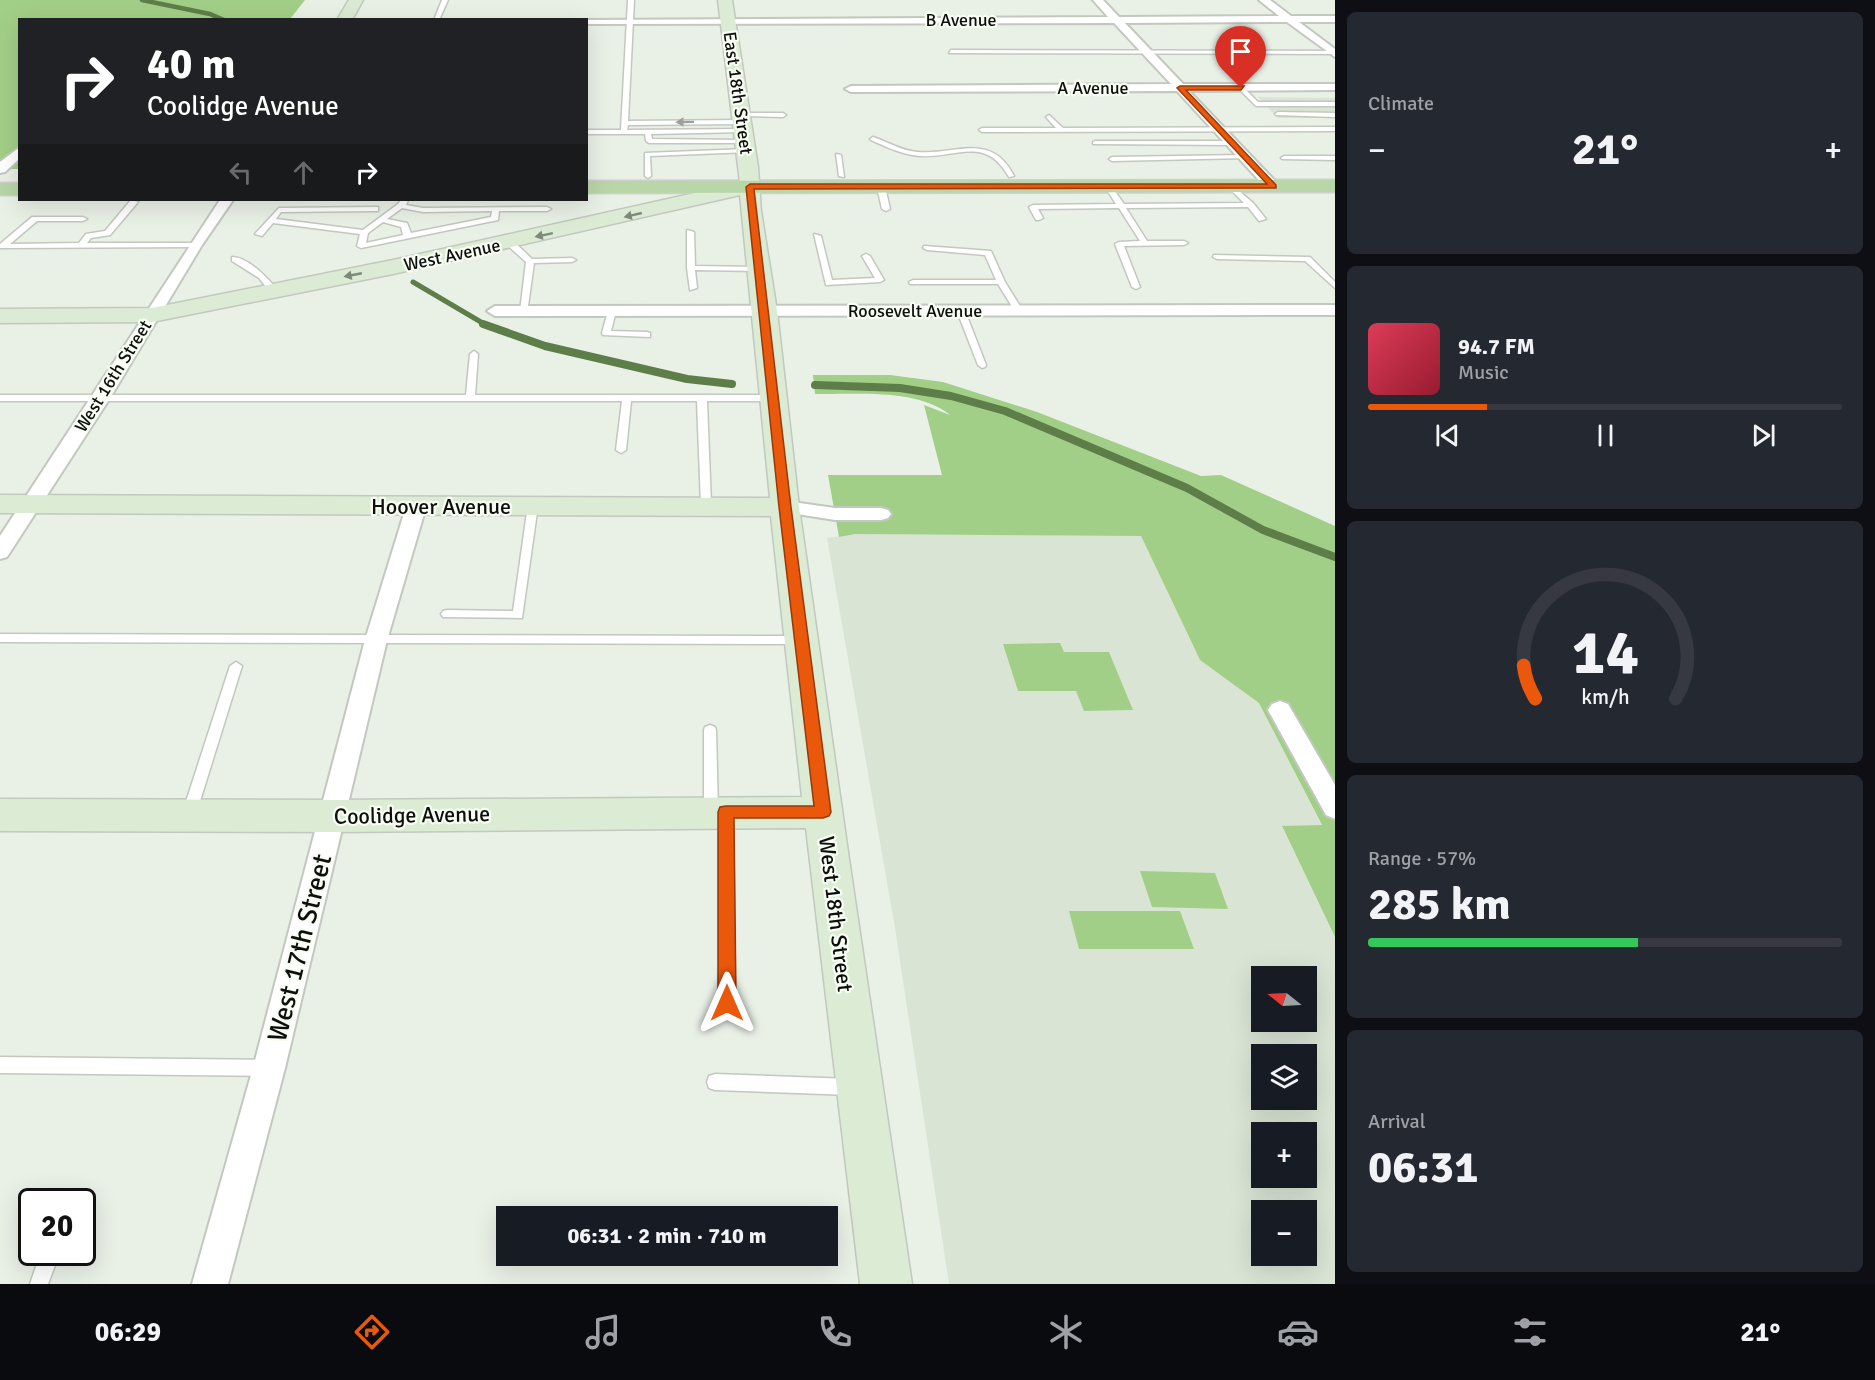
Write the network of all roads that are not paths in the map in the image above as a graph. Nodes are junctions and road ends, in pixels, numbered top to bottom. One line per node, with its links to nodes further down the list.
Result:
1 (356, 0): 7 (street)
2 (445, 0): 8 (lane)
3 (631, 0): 13 (lane)
4 (725, 0): 14 (street, East 18th Street)
5 (1098, 0): 11 (street)
6 (1264, 0): 9 (street)
7 (345, 18)
8 (437, 18)
9 (1290, 19): 10 (street, B Avenue); 11 (street, B Avenue); 18 (street)
10 (1335, 19)
11 (1117, 20): 14 (street, B Avenue); 16 (street)
12 (588, 21): 13 (street, B Avenue)
13 (629, 21): 14 (street, B Avenue); 29 (lane)
14 (728, 21): 37 (street, East 18th Street)
15 (951, 52): 16 (lane)
16 (1148, 53): 17 (lane); 21 (street)
17 (1309, 53): 18 (lane); 19 (lane)
18 (1334, 53)
19 (1321, 62)
20 (1335, 87): 22 (street, A Avenue)
21 (1180, 88): 22 (street, A Avenue); 23 (street, A Avenue); 33 (street)
22 (1241, 88): 24 (lane)
23 (850, 89)
24 (1335, 104)
25 (1278, 114): 27 (lane)
26 (783, 115): 37 (lane)
27 (1335, 115)
28 (1049, 117): 32 (lane)
29 (625, 123): 34 (lane); 37 (lane, one-way to 29)
30 (1335, 129): 33 (lane)
31 (982, 130): 32 (lane)
32 (1061, 130): 33 (lane)
33 (1220, 130): 40 (street)
34 (624, 131): 35 (lane); 36 (lane)
35 (648, 131): 37 (lane); 37 (lane)
36 (588, 132)
37 (745, 132): 54 (street, East 18th Street); 56 (lane)
38 (873, 139): 50 (lane)
39 (1095, 143): 40 (lane)
40 (1233, 143): 43 (street)
41 (18, 153): 47 (street)
42 (838, 154): 49 (lane)
43 (1245, 157): 46 (lane); 55 (street)
44 (1284, 158): 45 (lane)
45 (1335, 158)
46 (1112, 159)
47 (0, 169)
48 (1335, 175): 55 (main road)
49 (842, 176): 50 (main road); 54 (main road)
50 (1011, 176): 55 (main road)
51 (588, 177): 56 (main road)
52 (0, 178): 53 (main road)
53 (18, 178)
54 (750, 181): 56 (main road); 59 (main road); 69 (street, West Avenue); 99 (street, West 18th Street)
55 (1268, 181): 57 (main road); 61 (main road)
56 (650, 182): 58 (main road); 69 (main road)
57 (1335, 186)
58 (588, 187)
59 (881, 187): 60 (main road); 73 (lane)
60 (1109, 187): 61 (main road); 67 (lane)
61 (1232, 187): 68 (lane)
62 (0, 189): 63 (main road)
63 (18, 189)
64 (225, 201): 90 (street, West 16th Street)
65 (134, 202): 89 (lane)
66 (403, 203): 74 (lane); 78 (lane)
67 (1121, 206): 68 (lane); 75 (lane); 87 (lane)
68 (1250, 206): 77 (lane)
69 (665, 207): 86 (street, West Avenue, one-way to 86)
70 (375, 209): 79 (lane)
71 (496, 209): 72 (lane); 74 (lane); 80 (lane)
72 (547, 209)
73 (886, 209)
74 (439, 210): 80 (lane)
75 (1039, 218)
76 (83, 219): 91 (lane)
77 (1262, 219)
78 (382, 220): 81 (lane); 85 (lane)
79 (271, 221): 81 (lane); 83 (lane)
80 (452, 227): 85 (lane)
81 (364, 232): 85 (lane)
82 (690, 232): 98 (lane)
83 (259, 234)
84 (818, 236): 93 (lane)
85 (408, 237)
86 (509, 242): 97 (lane); 105 (street, West Avenue, one-way to 105)
87 (1145, 243): 88 (lane); 103 (lane)
88 (1184, 243)
89 (82, 245): 90 (lane); 91 (lane)
90 (195, 245): 113 (street, West 16th Street)
91 (2, 246)
92 (927, 248): 101 (lane)
93 (866, 256)
94 (1216, 257): 102 (lane)
95 (235, 259): 105 (lane)
96 (572, 260): 97 (lane)
97 (530, 261): 110 (lane)
98 (691, 268): 99 (lane); 104 (lane)
99 (759, 269): 106 (street, West 18th Street)
100 (913, 282): 101 (lane)
101 (1001, 282): 107 (lane)
102 (1335, 286)
103 (1136, 287)
104 (693, 288)
105 (274, 291): 113 (street, West Avenue)
106 (765, 310): 111 (street, Roosevelt Avenue); 112 (street, Roosevelt Avenue); 123 (street, West 18th Street)
107 (1019, 310): 108 (street, Roosevelt Avenue); 112 (street, Roosevelt Avenue)
108 (1335, 310)
109 (495, 311): 110 (street, Roosevelt Avenue)
110 (524, 311): 111 (street, Roosevelt Avenue)
111 (612, 311): 115 (lane)
112 (961, 311): 117 (lane)
113 (152, 315): 114 (street); 119 (street, West 16th Street)
114 (0, 316)
115 (647, 335)
116 (474, 354): 120 (lane)
117 (982, 364)
118 (0, 398): 119 (lane)
119 (101, 398): 120 (lane); 126 (street, West 16th Street)
120 (470, 398): 121 (lane)
121 (627, 398): 122 (lane); 124 (lane)
122 (702, 398): 123 (lane); 127 (lane)
123 (775, 398): 130 (street, West 18th Street)
124 (621, 450)
125 (0, 504): 126 (street, Hoover Avenue)
126 (31, 504): 129 (street, Hoover Avenue); 132 (street, West 16th Street)
127 (706, 504): 128 (street, Hoover Avenue); 130 (street, Hoover Avenue)
128 (533, 505): 129 (street, Hoover Avenue); 133 (lane)
129 (416, 507): 135 (street, West 17th Street)
130 (785, 507): 131 (street, Hoover Avenue); 136 (street, West 18th Street)
131 (881, 514)
132 (0, 552)
133 (447, 614)
134 (0, 638): 135 (lane)
135 (376, 640): 136 (lane); 145 (street, West 17th Street)
136 (802, 640): 142 (street, West 18th Street)
137 (236, 666): 144 (lane)
138 (1280, 710): 140 (street)
139 (710, 730): 141 (lane)
140 (1335, 808)
141 (718, 812): 142 (street, Coolidge Avenue); 145 (street, Coolidge Avenue); 146 (lane)
142 (823, 812): 150 (street, West 18th Street)
143 (0, 815): 144 (street, Coolidge Avenue)
144 (189, 815): 145 (street, Coolidge Avenue)
145 (333, 816): 148 (street, West 17th Street)
146 (727, 1003)
147 (0, 1065): 148 (lane)
148 (269, 1068): 153 (street, West 17th Street)
149 (715, 1082): 150 (lane)
150 (859, 1087): 154 (street, West 18th Street)
151 (46, 1266): 152 (lane)
152 (39, 1284)
153 (210, 1284)
154 (886, 1284)

